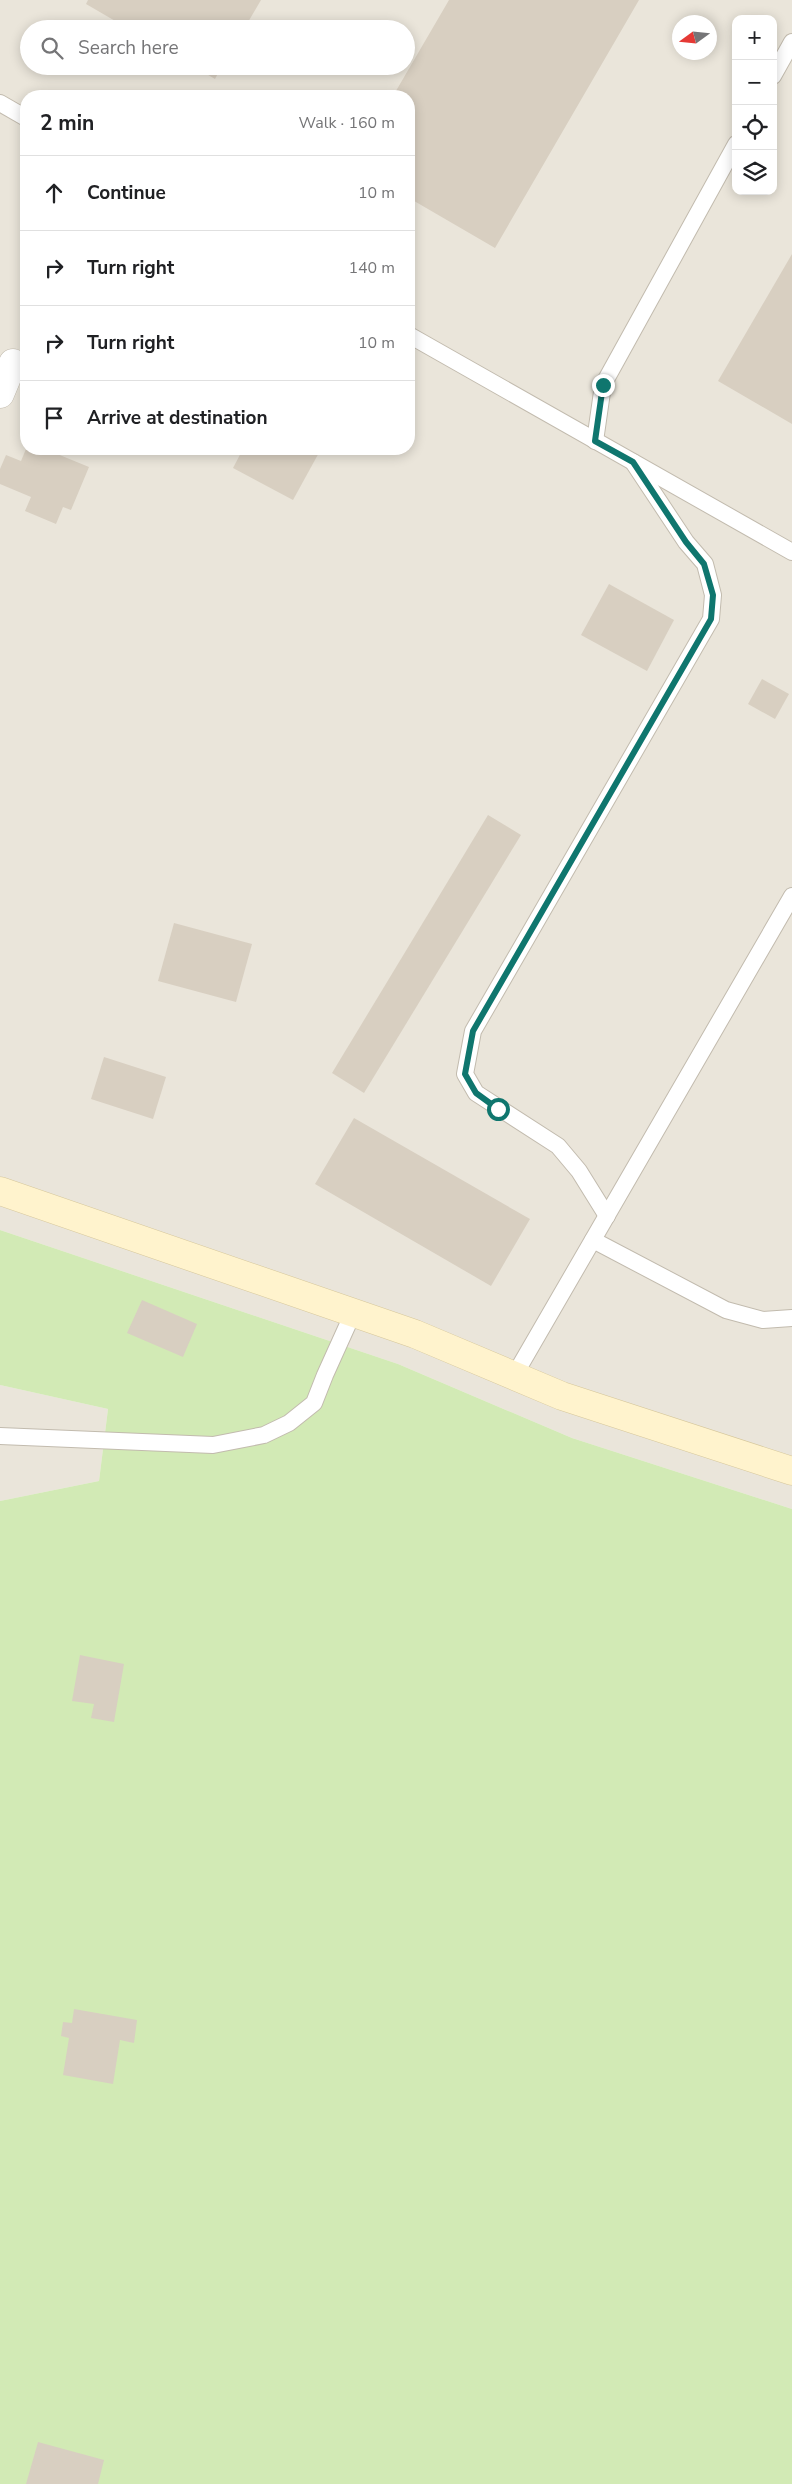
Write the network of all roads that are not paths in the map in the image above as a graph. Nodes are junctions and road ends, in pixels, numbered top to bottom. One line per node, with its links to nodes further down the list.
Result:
1 (792, 42): 2 (lane)
2 (777, 69)
3 (0, 103): 4 (lane)
4 (20, 115)
5 (733, 150): 9 (lane)
6 (415, 338): 9 (lane)
7 (13, 363): 8 (street)
8 (0, 394)
9 (595, 441): 10 (lane)
10 (633, 462): 11 (lane); 14 (lane)
11 (792, 552)
12 (792, 896): 14 (lane)
13 (0, 1191): 16 (street)
14 (607, 1216): 15 (lane)
15 (593, 1240): 17 (lane); 18 (lane)
16 (353, 1314): 18 (street); 19 (lane)
17 (792, 1318)
18 (514, 1376): 20 (street)
19 (0, 1436)
20 (792, 1471)

